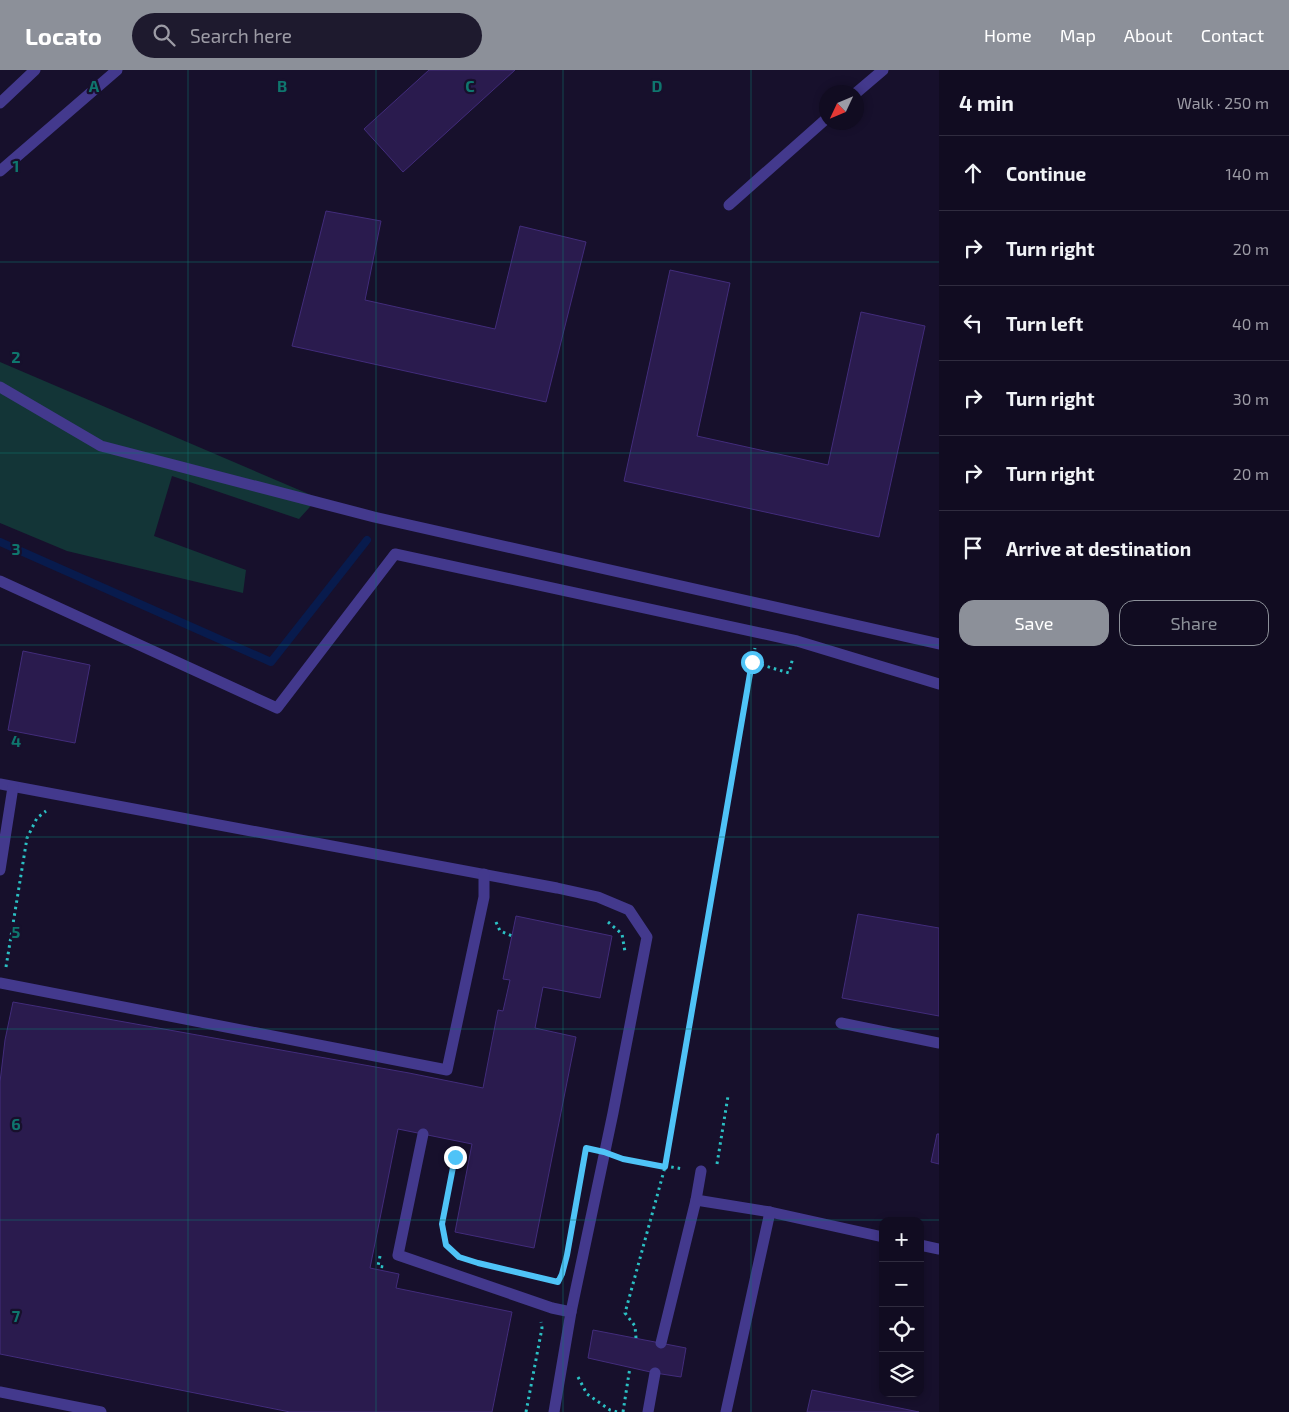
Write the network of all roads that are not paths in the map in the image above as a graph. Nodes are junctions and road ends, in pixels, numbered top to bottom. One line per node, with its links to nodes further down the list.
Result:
1 (35, 70): 5 (lane)
2 (117, 70): 7 (lane)
3 (883, 70): 4 (lane)
4 (864, 86)
5 (0, 103)
6 (819, 126): 8 (lane)
7 (0, 171)
8 (728, 205)
9 (0, 387): 11 (lane)
10 (0, 581): 12 (lane)
11 (939, 644)
12 (939, 684)
13 (0, 784): 14 (lane)
14 (13, 786): 15 (lane); 16 (lane)
15 (0, 870)
16 (484, 874): 20 (lane); 29 (lane)
17 (2, 984): 20 (lane)
18 (841, 1024): 19 (lane)
19 (939, 1043)
20 (448, 1070): 21 (lane)
21 (434, 1078)
22 (423, 1134): 29 (lane)
23 (701, 1172): 24 (lane)
24 (696, 1200): 25 (lane); 30 (lane)
25 (770, 1212): 26 (lane); 36 (lane)
26 (879, 1236)
27 (924, 1246): 28 (lane)
28 (939, 1249)
29 (571, 1312): 34 (lane)
30 (661, 1343)
31 (655, 1374): 35 (lane)
32 (0, 1392): 33 (lane)
33 (101, 1412)
34 (554, 1412)
35 (648, 1412)
36 (726, 1412)

